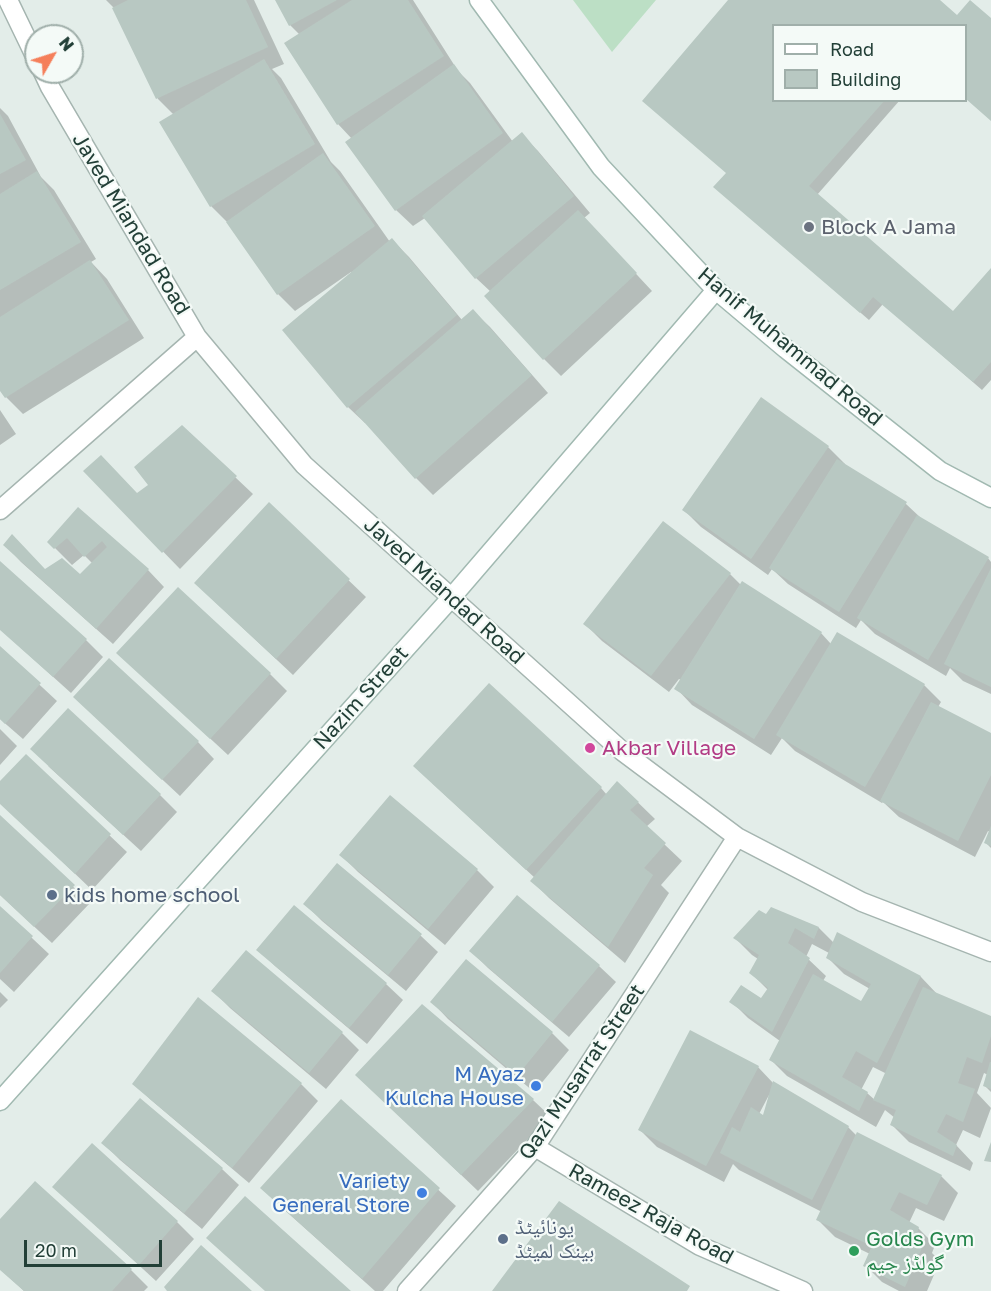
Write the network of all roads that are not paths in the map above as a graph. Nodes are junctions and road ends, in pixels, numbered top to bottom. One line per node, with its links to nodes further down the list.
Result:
1 (8, 0): 3 (street)
2 (479, 0): 5 (street, Hanif Muhammad Road)
3 (24, 33)
4 (49, 84): 6 (street, Javed Miandad Road)
5 (717, 290): 7 (street, Hanif Muhammad Road); 9 (street, Nazim Street)
6 (197, 337): 8 (street); 9 (street, Javed Miandad Road)
7 (991, 498)
8 (0, 510)
9 (451, 598): 10 (street, Javed Miandad Road); 12 (street, Nazim Street)
10 (737, 837): 11 (street, Javed Miandad Road); 13 (street, Qazi Musarrat Street)
11 (991, 952)
12 (0, 1101)
13 (535, 1147): 14 (street, Qazi Musarrat Street); 15 (street, Rameez Raja Road)
14 (407, 1291)
15 (802, 1291)

